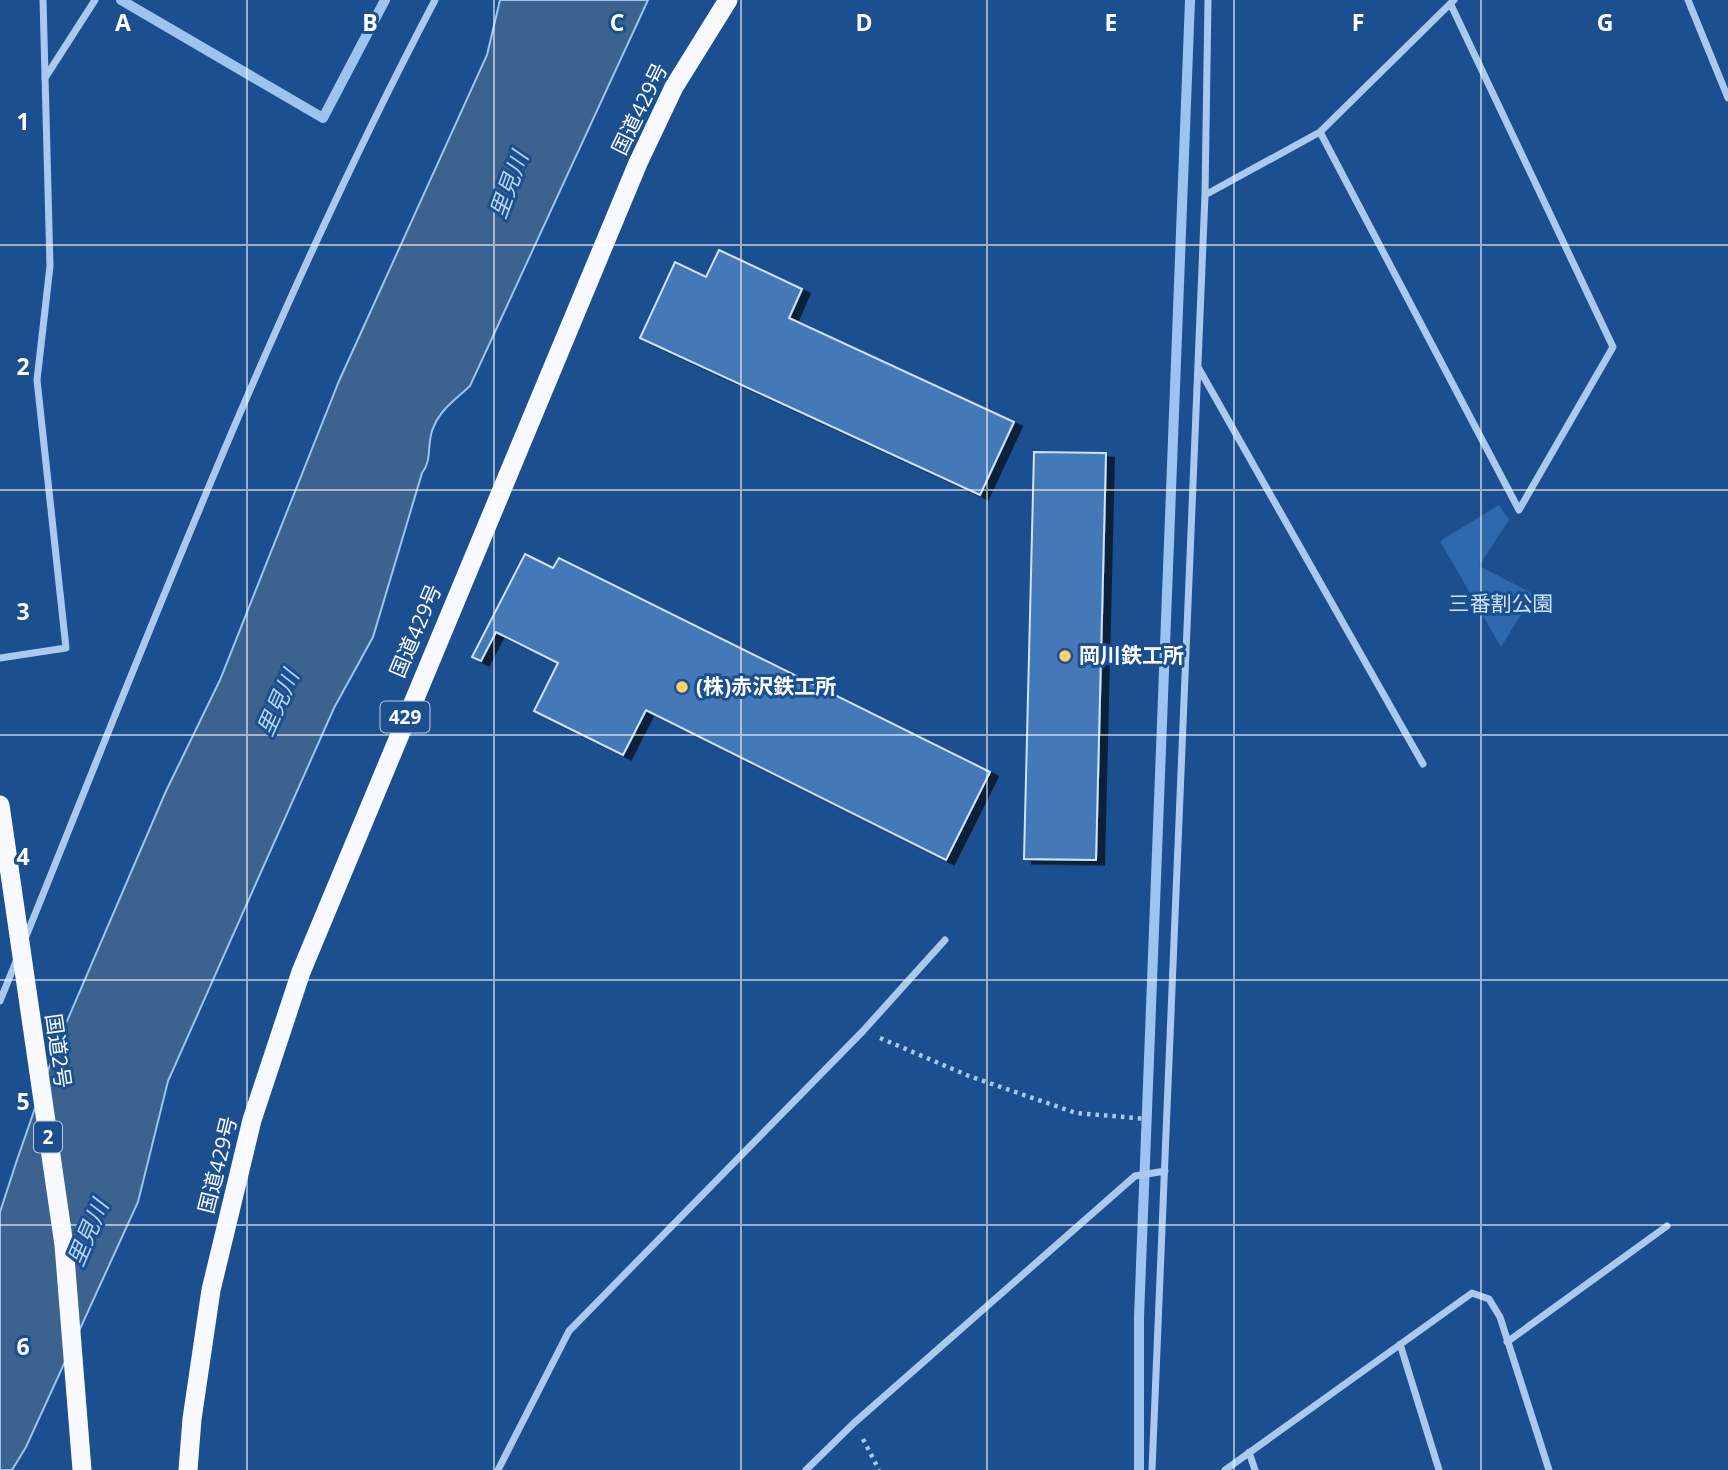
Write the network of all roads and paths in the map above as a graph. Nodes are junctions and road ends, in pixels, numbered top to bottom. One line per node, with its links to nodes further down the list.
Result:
1 (43, 0): 8 (street)
2 (435, 0): 17 (street)
3 (728, 0): 27 (highway, 国道429号 / 429)
4 (1208, 0): 11 (street)
5 (1688, 0): 9 (street)
6 (1453, 2): 10 (street); 10 (street)
7 (93, 3): 8 (street)
8 (45, 79): 13 (street)
9 (1728, 97)
10 (1320, 132): 11 (street)
11 (1205, 195): 12 (street)
12 (1198, 366): 14 (street); 20 (street)
13 (0, 658)
14 (1423, 764)
15 (0, 805): 26 (highway, 国道2号 / 2, bridge)
16 (945, 940): 18 (street)
17 (0, 1001)
18 (863, 1031): 19 (path); 28 (street)
19 (1140, 1118)
20 (1165, 1171): 24 (street); 31 (street)
21 (1667, 1226): 22 (street)
22 (1507, 1342): 23 (street); 35 (street)
23 (1400, 1344): 25 (street); 34 (street)
24 (854, 1423): 29 (street); 30 (path)
25 (1249, 1452): 32 (street); 33 (street)
26 (82, 1470)
27 (188, 1470)
28 (498, 1470)
29 (806, 1470)
30 (879, 1470)
31 (1152, 1470)
32 (1225, 1470)
33 (1255, 1470)
34 (1439, 1470)
35 (1549, 1470)

